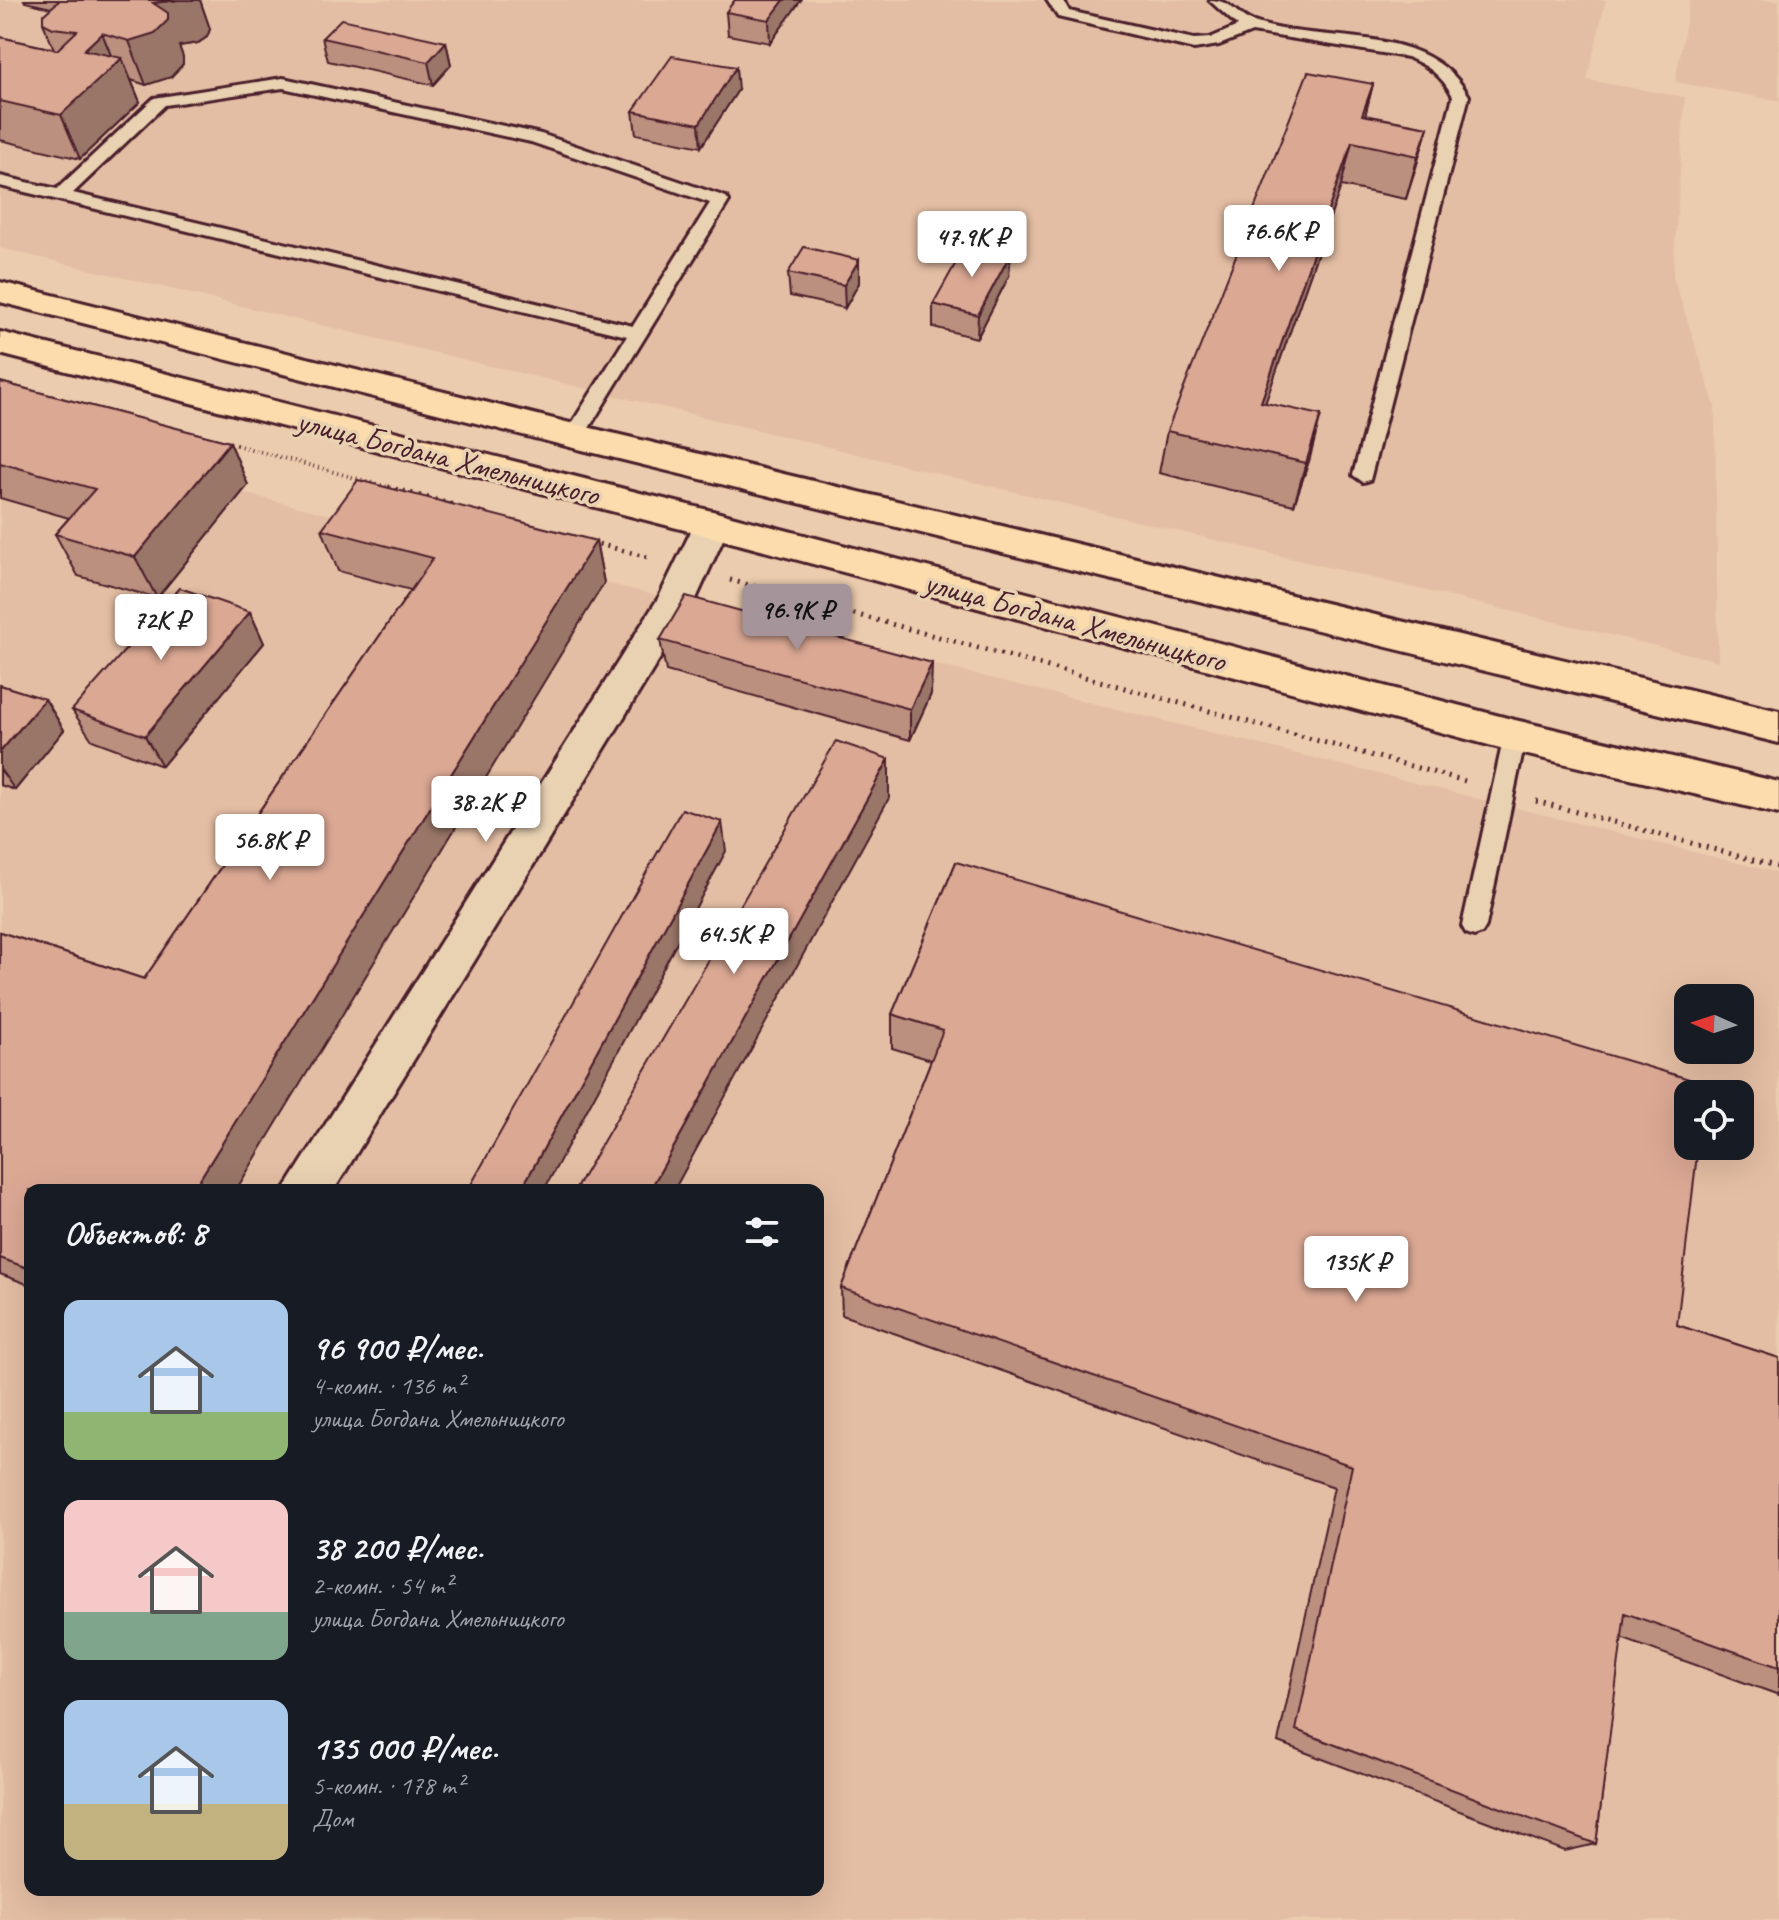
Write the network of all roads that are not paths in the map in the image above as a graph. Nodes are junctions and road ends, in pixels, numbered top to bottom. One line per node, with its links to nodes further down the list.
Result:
1 (1055, 0): 3 (lane)
2 (1217, 0): 3 (lane)
3 (1250, 27): 10 (lane)
4 (0, 181): 5 (lane)
5 (61, 195): 7 (lane); 7 (lane)
6 (0, 292): 9 (highway, улица Богдана Хмельницкого)
7 (637, 333): 9 (lane)
8 (0, 343): 11 (highway, улица Богдана Хмельницкого)
9 (574, 436): 12 (highway, улица Богдана Хмельницкого)
10 (1363, 475)
11 (712, 524): 13 (highway, улица Богдана Хмельницкого); 16 (street)
12 (1779, 727)
13 (1515, 736): 14 (highway, улица Богдана Хмельницкого); 15 (lane)
14 (1779, 798)
15 (1474, 926)
16 (312, 1184)

